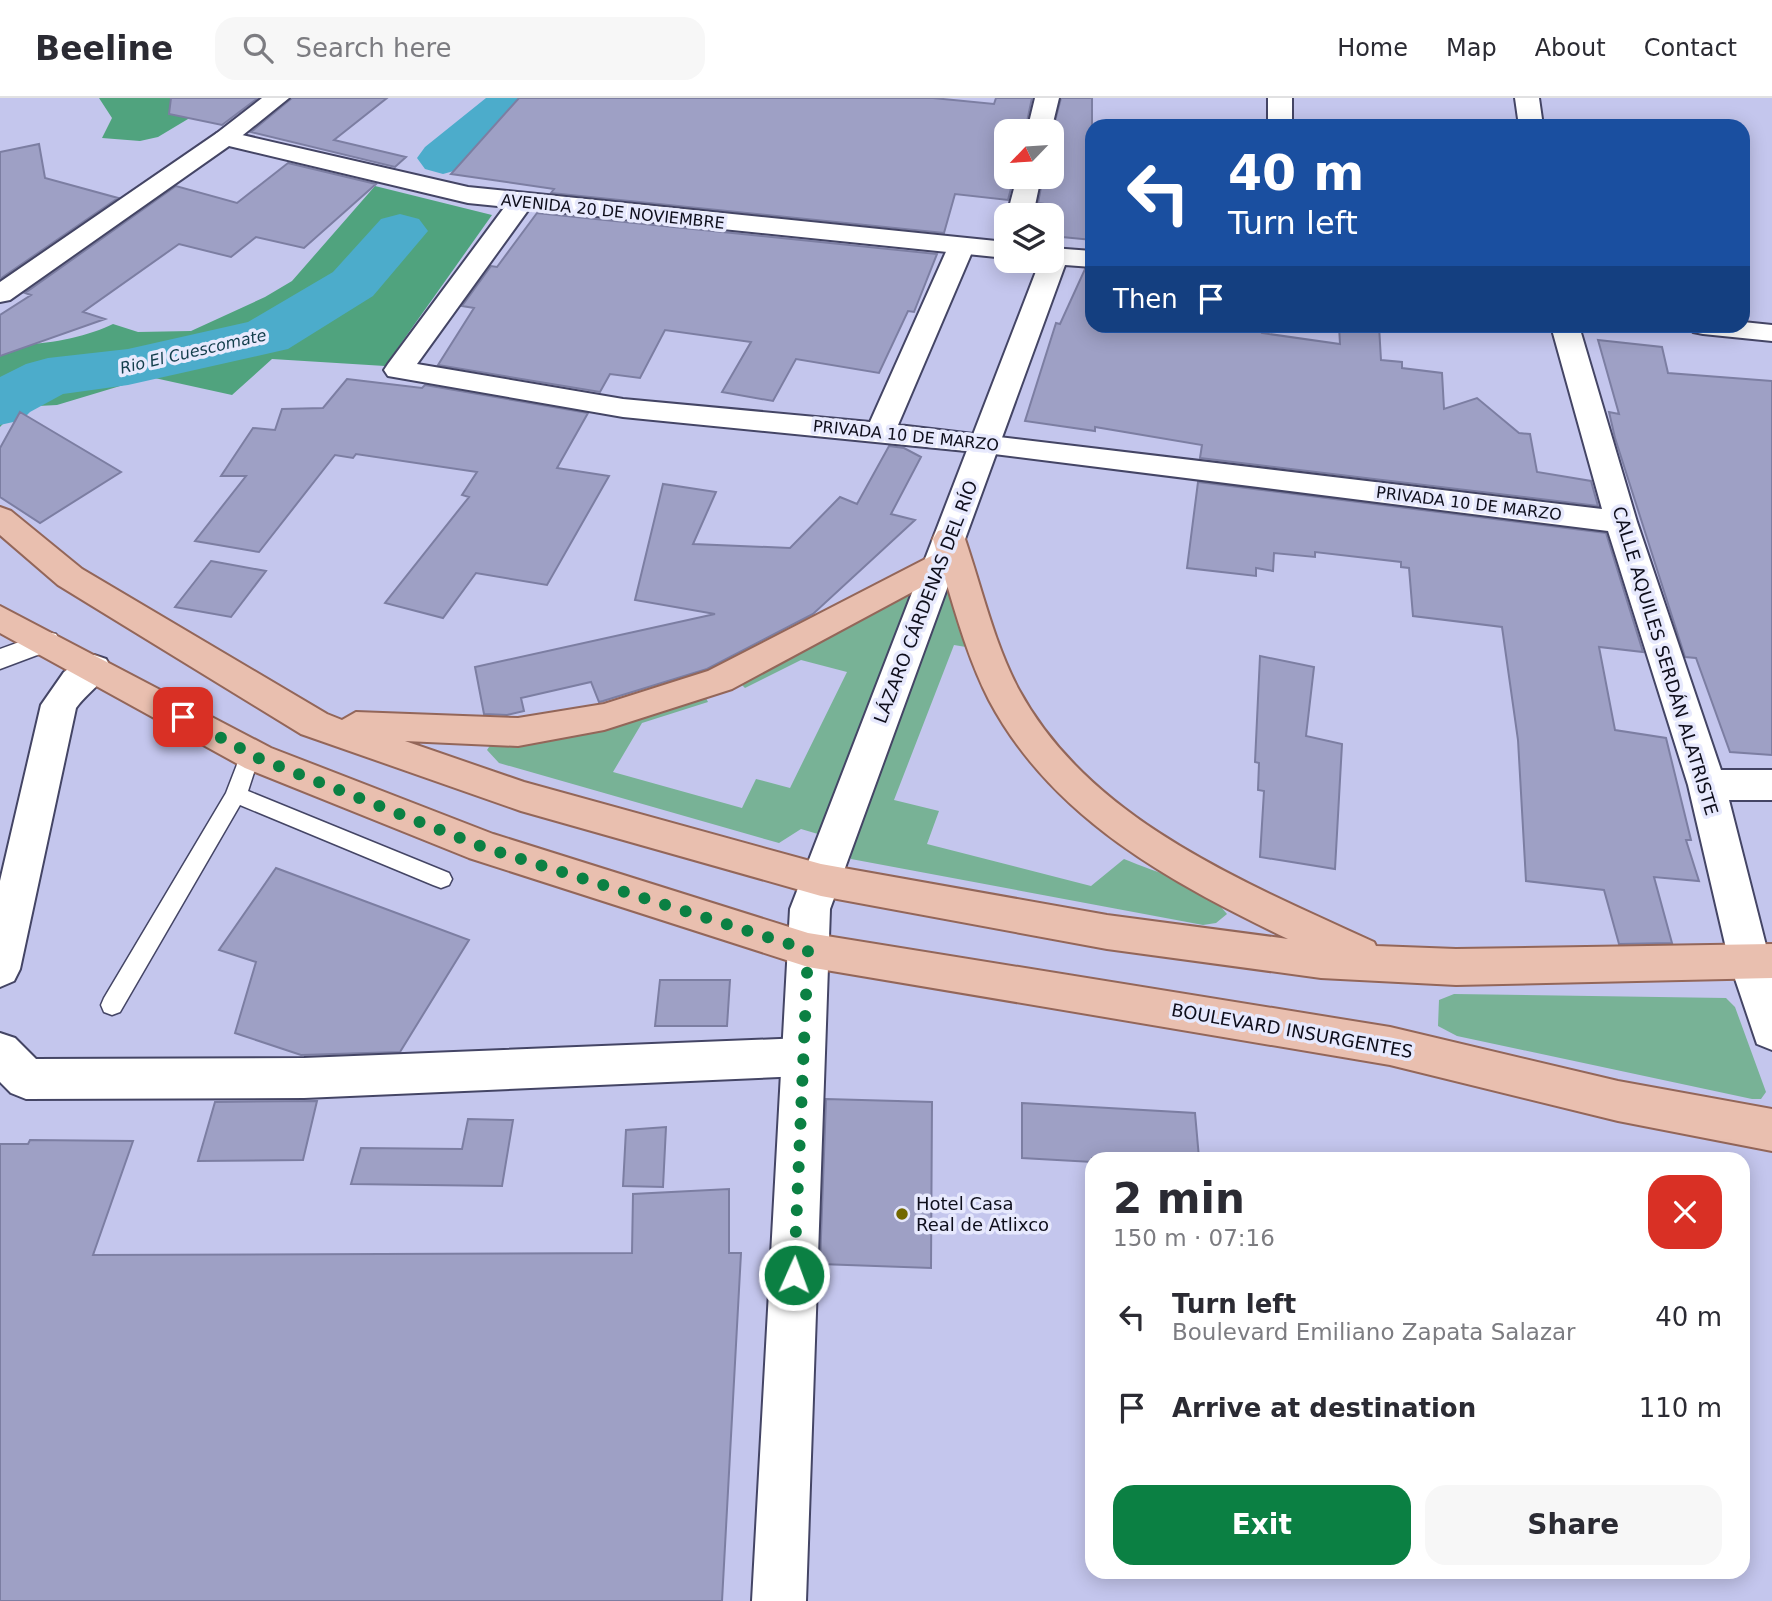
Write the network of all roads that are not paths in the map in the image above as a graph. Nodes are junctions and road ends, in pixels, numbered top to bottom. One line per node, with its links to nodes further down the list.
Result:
1 (1047, 98): 4 (street)
2 (1527, 98): 5 (street)
3 (272, 99): 6 (street)
4 (1042, 119)
5 (1530, 119)
6 (225, 138): 7 (street, AVENIDA 20 DE NOVIEMBRE); 13 (street)
7 (521, 202): 8 (street, AVENIDA 20 DE NOVIEMBRE); 17 (street, PRIVADA 10 DE MARZO)
8 (962, 245): 9 (street, AVENIDA 20 DE NOVIEMBRE); 17 (street)
9 (994, 249)
10 (1064, 257): 11 (street)
11 (1085, 259)
12 (1047, 273): 18 (street, LÁZARO CÁRDENAS DEL RÍO)
13 (0, 294)
14 (1750, 331): 16 (street)
15 (1567, 333): 20 (street, CALLE AQUILES SERDÁN ALATRISTE)
16 (1772, 333)
17 (881, 431): 18 (street, PRIVADA 10 DE MARZO)
18 (986, 443): 20 (street, PRIVADA 10 DE MARZO); 21 (street, LÁZARO CÁRDENAS DEL RÍO)
19 (0, 518): 26 (main road)
20 (1621, 522): 28 (street, CALLE AQUILES SERDÁN ALATRISTE)
21 (944, 551): 26 (main road); 32 (street, LÁZARO CÁRDENAS DEL RÍO); 34 (main road)
22 (0, 618): 23 (main road, BOULEVARD INSURGENTES)
23 (47, 641): 24 (street); 25 (main road, BOULEVARD INSURGENTES)
24 (0, 659)
25 (94, 668): 27 (main road, BOULEVARD INSURGENTES); 35 (street)
26 (314, 724): 32 (main road)
27 (250, 754): 30 (lane); 33 (main road, BOULEVARD INSURGENTES)
28 (1707, 785): 29 (street); 36 (street, CALLE AQUILES SERDÁN ALATRISTE)
29 (1772, 785)
30 (236, 795): 31 (lane); 37 (lane)
31 (441, 878)
32 (821, 880): 33 (street, LÁZARO CÁRDENAS DEL RÍO); 34 (main road)
33 (808, 950): 39 (street, LÁZARO CÁRDENAS DEL RÍO); 40 (main road, BOULEVARD INSURGENTES)
34 (1384, 965): 36 (main road)
35 (0, 969)
36 (1763, 988)
37 (112, 1005)
38 (0, 1052): 39 (street)
39 (803, 1057): 41 (street, LÁZARO CÁRDENAS DEL RÍO)
40 (1772, 1130)
41 (779, 1601)

